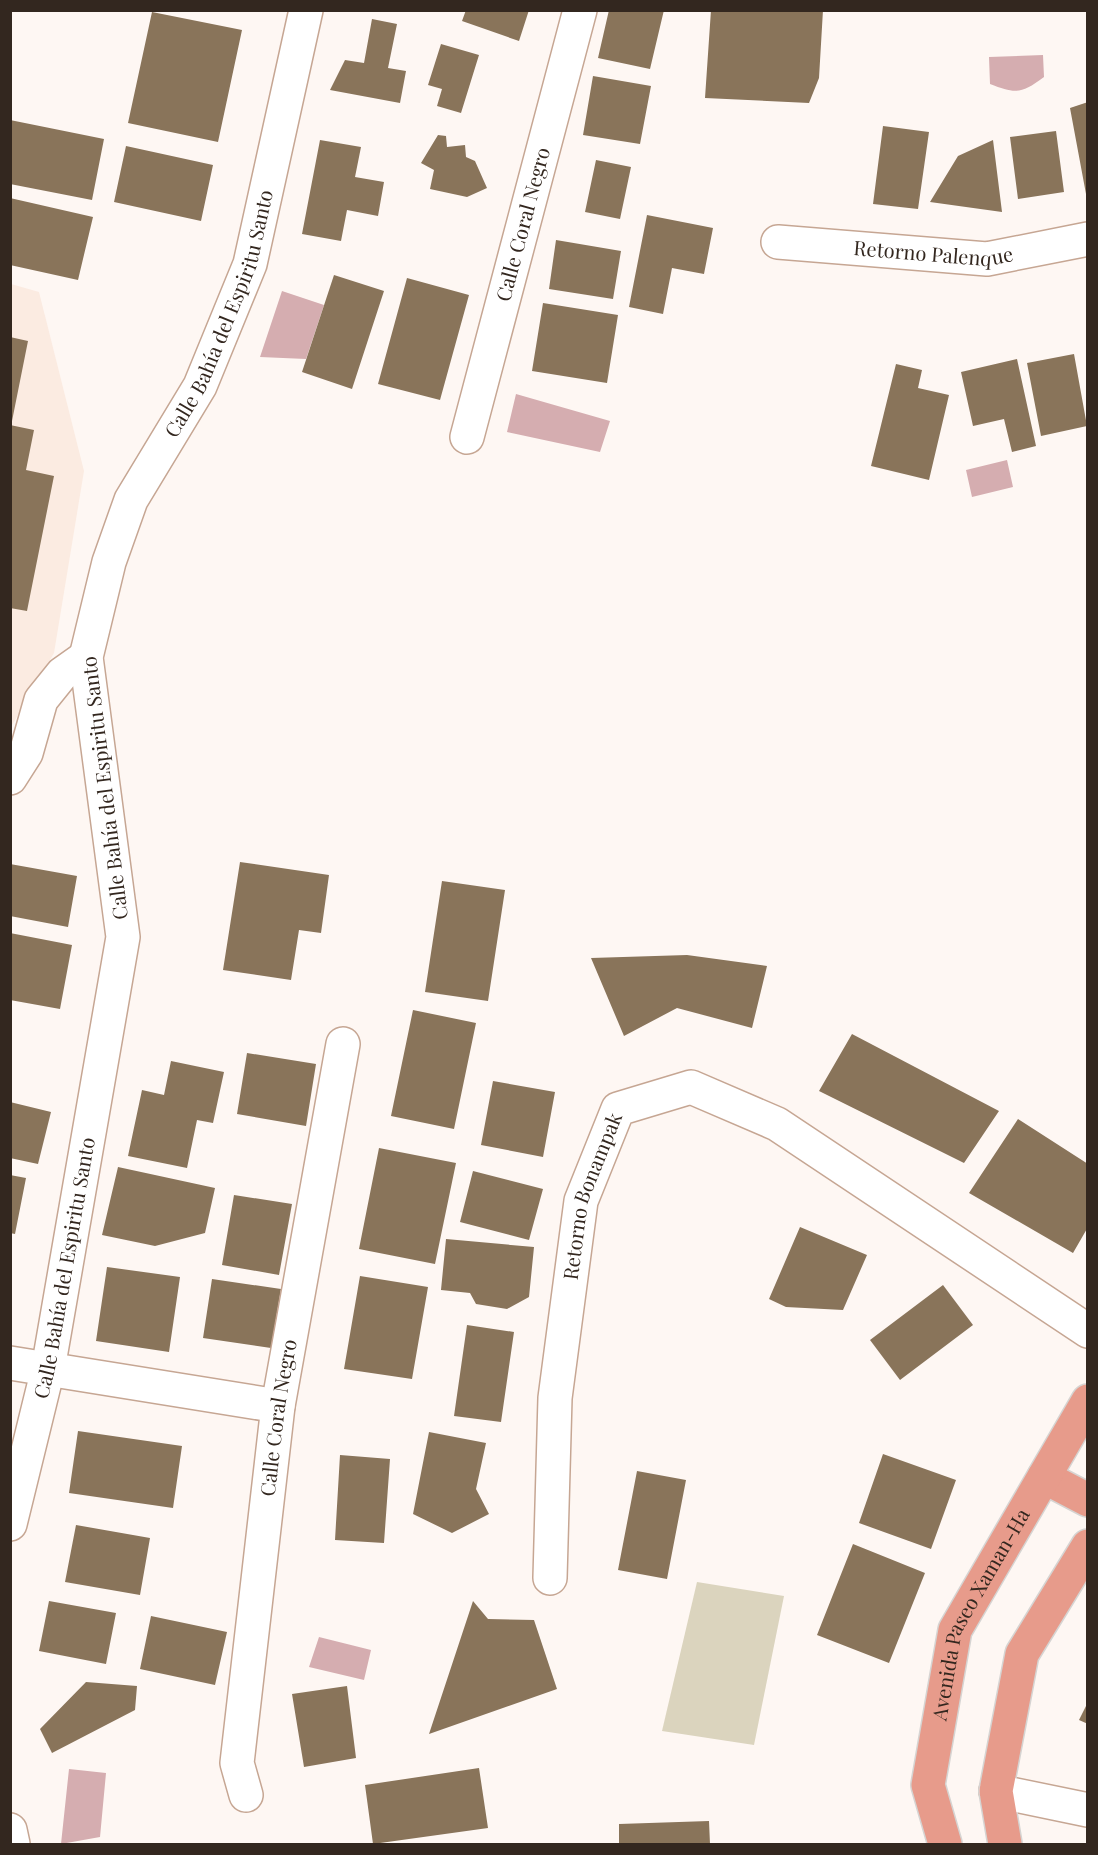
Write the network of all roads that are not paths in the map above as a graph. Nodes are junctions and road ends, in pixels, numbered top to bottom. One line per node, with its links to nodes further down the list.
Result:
1 (306, 10): 6 (street, Calle Bahía del Espiritu Santo)
2 (580, 10): 5 (street, Calle Coral Negro)
3 (1088, 239): 4 (street, Retorno Palenque)
4 (778, 242)
5 (467, 437)
6 (86, 657): 7 (street); 11 (street, Calle Bahía del Espiritu Santo)
7 (10, 778)
8 (343, 1044): 13 (street, Calle Coral Negro)
9 (1088, 1331): 18 (street, Retorno Bonampak)
10 (10, 1363): 11 (street)
11 (48, 1369): 13 (street); 16 (street, Calle Bahía del Espiritu Santo)
12 (1088, 1401): 14 (main road, Avenida Paseo Xaman-Ha)
13 (278, 1406): 20 (street, Calle Coral Negro)
14 (1044, 1477): 15 (main road); 24 (main road, Avenida Paseo Xaman-Ha)
15 (1088, 1500)
16 (10, 1524)
17 (1088, 1546): 19 (main road)
18 (550, 1578)
19 (996, 1791): 21 (street); 25 (main road)
20 (246, 1794)
21 (1088, 1810)
22 (10, 1830): 23 (street)
23 (13, 1845)
24 (945, 1845)
25 (1005, 1845)

